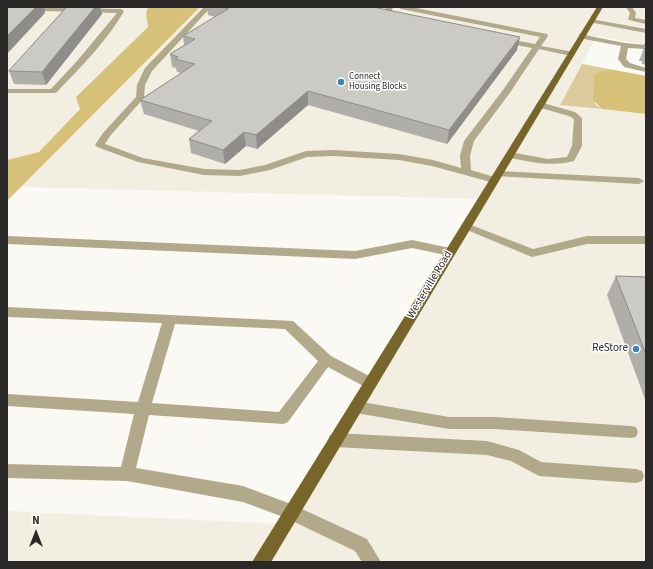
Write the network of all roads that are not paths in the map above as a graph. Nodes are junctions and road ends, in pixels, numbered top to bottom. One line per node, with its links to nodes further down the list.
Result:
1 (208, 7): 21 (lane)
2 (390, 7): 7 (lane)
3 (401, 7): 14 (lane)
4 (600, 7): 8 (main road, Westerville Road)
5 (629, 7): 9 (lane)
6 (7, 8): 18 (lane)
7 (408, 21)
8 (591, 21): 10 (lane); 11 (main road, Westerville Road)
9 (646, 22)
10 (646, 31)
11 (582, 36): 13 (lane); 16 (main road, Westerville Road)
12 (498, 39): 14 (lane)
13 (625, 45): 15 (lane); 17 (lane)
14 (536, 47): 16 (lane); 21 (lane)
15 (646, 47)
16 (571, 54): 19 (main road, Westerville Road)
17 (646, 70)
18 (7, 91)
19 (540, 105): 20 (main road, Westerville Road); 20 (lane)
20 (510, 155): 22 (main road, Westerville Road)
21 (466, 172): 22 (lane)
22 (496, 177): 23 (lane); 24 (main road, Westerville Road)
23 (640, 180)
24 (466, 226): 26 (lane); 27 (main road, Westerville Road)
25 (7, 240): 27 (lane)
26 (646, 240)
27 (450, 252): 31 (main road, Westerville Road)
28 (7, 312): 29 (lane)
29 (170, 319): 30 (lane); 34 (lane)
30 (326, 360): 31 (lane); 34 (lane)
31 (370, 383): 33 (main road, Westerville Road)
32 (7, 400): 34 (lane)
33 (356, 407): 35 (lane); 36 (main road, Westerville Road)
34 (143, 409): 38 (lane)
35 (631, 432)
36 (335, 440): 39 (lane); 40 (main road, Westerville Road)
37 (7, 471): 38 (lane)
38 (127, 474): 40 (lane)
39 (636, 476)
40 (291, 512): 41 (main road, Westerville Road); 42 (lane)
41 (261, 562)
42 (372, 562)

